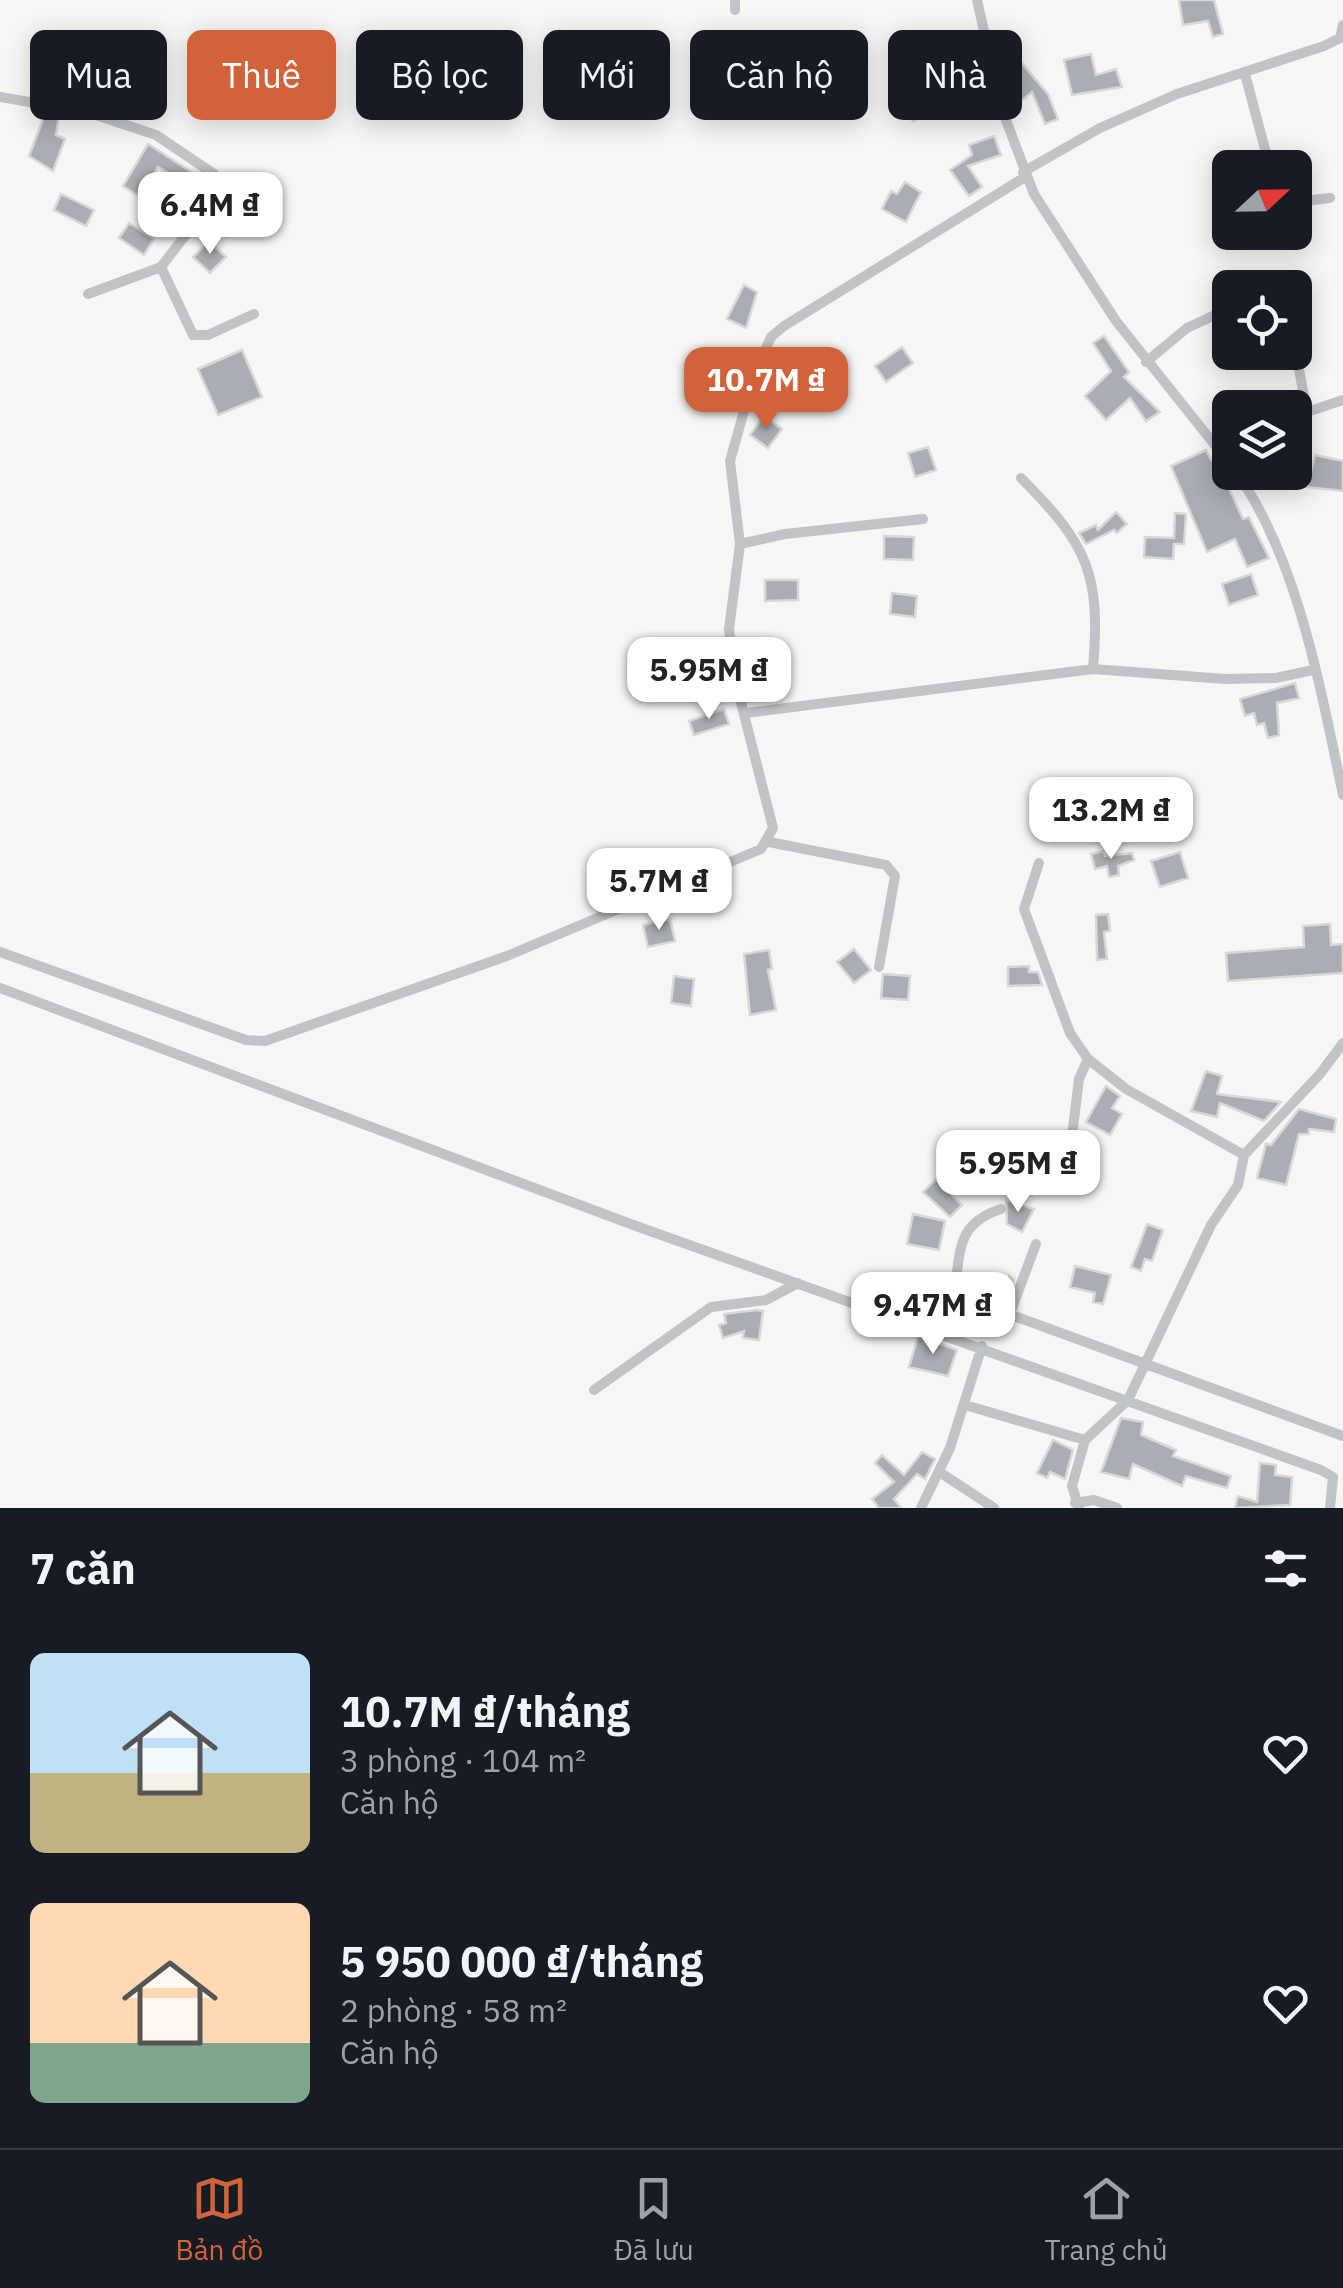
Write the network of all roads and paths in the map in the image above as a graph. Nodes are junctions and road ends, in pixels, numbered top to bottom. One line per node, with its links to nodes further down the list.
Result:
1 (977, 0): 6 (street)
2 (1343, 25): 3 (street)
3 (1244, 74): 5 (street); 6 (street)
4 (0, 97): 9 (street)
5 (1265, 150)
6 (1024, 174): 13 (street); 20 (street)
7 (1330, 198): 8 (street)
8 (1312, 200)
9 (161, 266): 10 (street); 11 (street)
10 (88, 294)
11 (254, 314)
12 (1212, 316): 13 (street)
13 (1146, 362): 16 (street)
14 (1343, 400): 15 (street)
15 (1312, 410)
16 (1212, 432)
17 (1021, 478): 21 (street)
18 (1249, 490): 22 (street)
19 (923, 520): 20 (street)
20 (740, 544): 23 (street)
21 (1093, 670): 22 (street); 23 (street)
22 (1313, 670): 24 (street)
23 (746, 713): 26 (street)
24 (1340, 761): 25 (street)
25 (1343, 794)
26 (769, 842): 28 (street); 29 (street)
27 (1039, 863): 32 (street)
28 (0, 952)
29 (880, 967)
30 (0, 988): 37 (street)
31 (1343, 1043): 34 (street)
32 (1088, 1059): 33 (street); 34 (street)
33 (1073, 1128)
34 (1244, 1155): 40 (street)
35 (1001, 1209): 38 (street)
36 (1036, 1244): 38 (street)
37 (798, 1282): 39 (street); 41 (street)
38 (1009, 1316): 40 (street)
39 (982, 1346): 42 (street); 43 (street)
40 (1144, 1364): 42 (street); 44 (street)
41 (594, 1390)
42 (1130, 1396): 45 (street); 47 (street)
43 (965, 1406): 45 (street); 46 (street)
44 (1343, 1436)
45 (1085, 1440): 48 (street)
46 (941, 1473): 49 (street); 50 (street)
47 (1338, 1478): 52 (street)
48 (1077, 1506): 51 (street)
49 (920, 1508)
50 (994, 1508)
51 (1117, 1508)
52 (1330, 1508)

